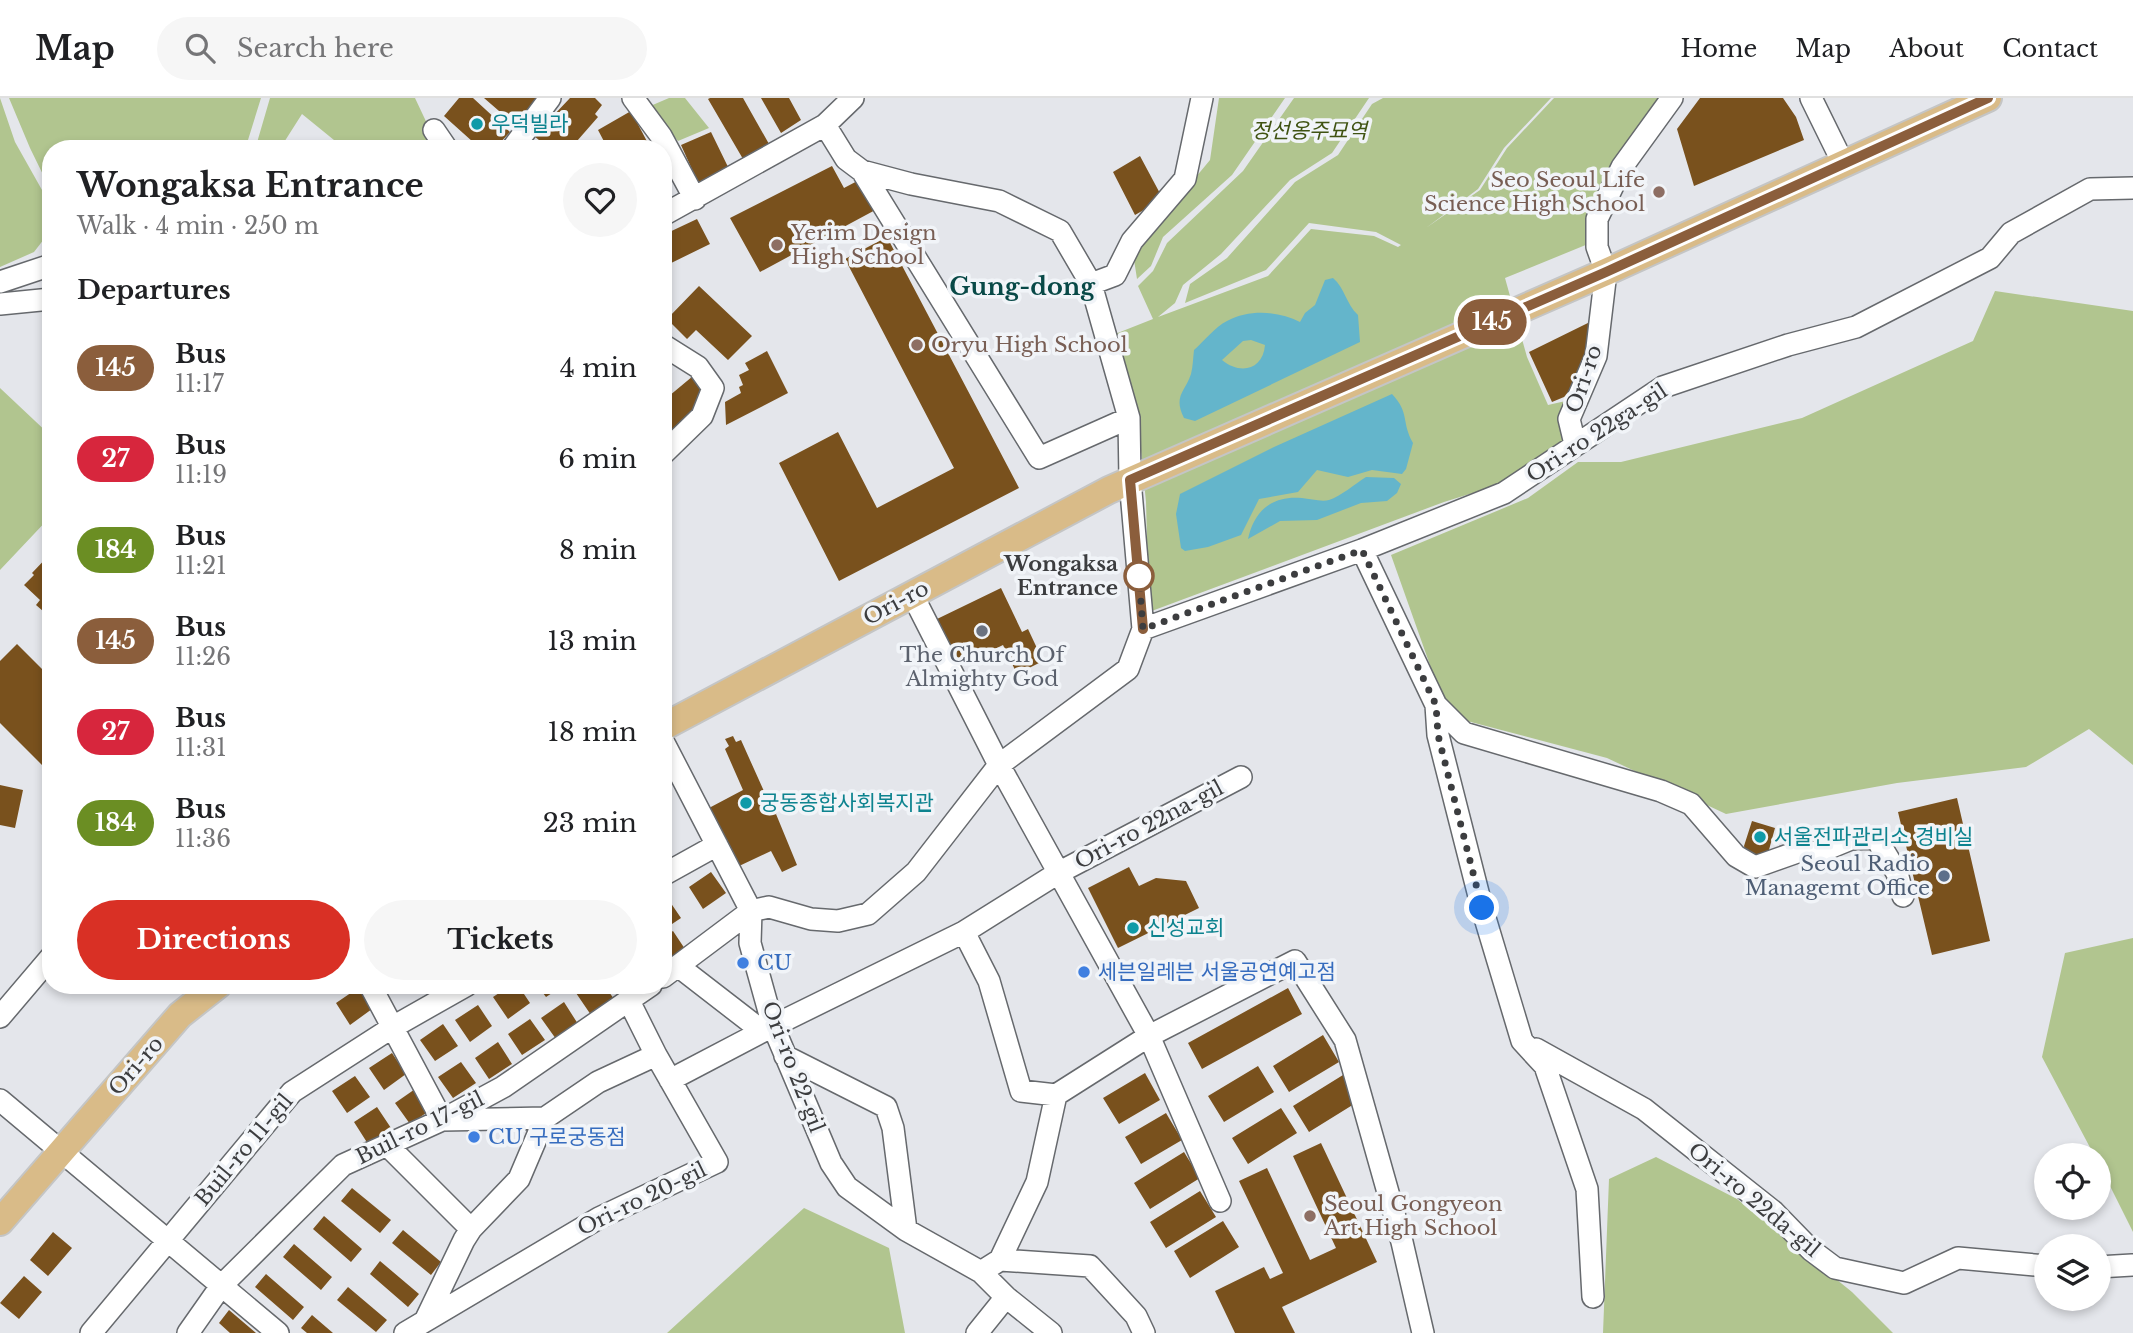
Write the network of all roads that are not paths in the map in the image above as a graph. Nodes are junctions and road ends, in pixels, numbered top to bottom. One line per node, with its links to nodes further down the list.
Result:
1 (550, 98): 11 (street)
2 (633, 98): 12 (street)
3 (853, 98): 8 (street)
4 (1202, 98): 22 (street)
5 (1672, 98): 20 (street)
6 (1811, 98): 14 (street)
7 (1988, 98): 14 (main road, Ori-ro)
8 (825, 125): 15 (street); 17 (street)
9 (434, 130): 10 (street)
10 (441, 140)
11 (519, 140)
12 (663, 140)
13 (672, 156): 17 (street)
14 (1843, 163): 20 (main road, Ori-ro)
15 (862, 171): 22 (street); 26 (street)
16 (2133, 188): 27 (street, Ori-ro 22ga-gil)
17 (695, 199): 18 (street)
18 (672, 210)
19 (42, 268): 21 (street)
20 (1606, 272): 27 (street, Ori-ro); 29 (main road, Ori-ro)
21 (0, 282)
22 (1091, 284): 26 (street)
23 (42, 300): 24 (street)
24 (0, 304)
25 (672, 351): 28 (street)
26 (1129, 418): 29 (street)
27 (1575, 444): 30 (street, Ori-ro 22ga-gil)
28 (672, 445)
29 (1130, 480): 31 (main road, Ori-ro); 32 (street)
30 (1362, 550): 32 (street, Ori-ro 22ga-gil); 33 (street)
31 (912, 594): 34 (main road, Ori-ro); 36 (street, Ori-ro 22na-gil)
32 (1143, 629): 36 (street)
33 (1436, 705): 41 (street); 56 (street)
34 (672, 722)
35 (672, 758): 38 (street, Ori-ro 22-gil)
36 (999, 765): 40 (street, Ori-ro 22na-gil); 42 (street)
37 (1241, 778): 40 (street, Ori-ro 22na-gil)
38 (717, 845): 39 (street); 42 (street, Ori-ro 22-gil)
39 (672, 870)
40 (1058, 873): 43 (street, Ori-ro 22na-gil); 55 (street, Ori-ro 22na-gil)
41 (1903, 896)
42 (751, 911): 45 (street); 54 (street, Ori-ro 22-gil)
43 (964, 932): 54 (street, Ori-ro 22na-gil); 60 (street)
44 (42, 968): 52 (street)
45 (672, 970)
46 (672, 972): 54 (street)
47 (207, 994): 65 (main road, Ori-ro)
48 (375, 994): 53 (street)
49 (451, 994): 53 (street, Buil-ro 11-gil)
50 (639, 994): 51 (street, Buil-ro 17-gil)
51 (629, 1002): 57 (street, Ori-ro 20-gil); 63 (street, Buil-ro 17-gil)
52 (0, 1017)
53 (393, 1027): 63 (street); 70 (street, Buil-ro 11-gil)
54 (767, 1028): 58 (street, Ori-ro 22-gil); 59 (street, Ori-ro 22na-gil)
55 (1149, 1036): 60 (street); 66 (street, Ori-ro 22na-gil); 87 (street)
56 (1522, 1041): 72 (street, Ori-ro 22da-gil); 78 (street)
57 (656, 1055): 59 (street, Ori-ro 20-gil); 62 (street)
58 (785, 1056): 69 (street, Ori-ro 22-gil); 69 (street)
59 (670, 1080): 79 (street, Ori-ro 20-gil)
60 (1056, 1095): 71 (street)
61 (0, 1100): 65 (street)
62 (545, 1118): 63 (street); 68 (street)
63 (442, 1120): 64 (street, Buil-ro 17-gil)
64 (387, 1145): 68 (street); 76 (street, Buil-ro 17-gil)
65 (60, 1153): 67 (main road, Ori-ro); 70 (street)
66 (1220, 1201)
67 (0, 1222)
68 (471, 1229): 79 (street)
69 (906, 1230): 75 (street, Ori-ro 22-gil)
70 (167, 1241): 76 (street); 81 (street, Buil-ro 11-gil)
71 (1000, 1261): 75 (street); 86 (street)
72 (2034, 1265)
73 (2132, 1265): 74 (street)
74 (2111, 1266)
75 (981, 1272): 77 (street, Ori-ro 22-gil)
76 (221, 1286): 82 (street, Buil-ro 17-gil); 83 (street)
77 (1006, 1297): 80 (street, Ori-ro 22-gil); 85 (street)
78 (1593, 1297)
79 (425, 1321): 84 (street, Ori-ro 20-gil)
80 (1040, 1330)
81 (90, 1333)
82 (188, 1333)
83 (278, 1333)
84 (405, 1333)
85 (977, 1333)
86 (1144, 1333)
87 (1423, 1333)

